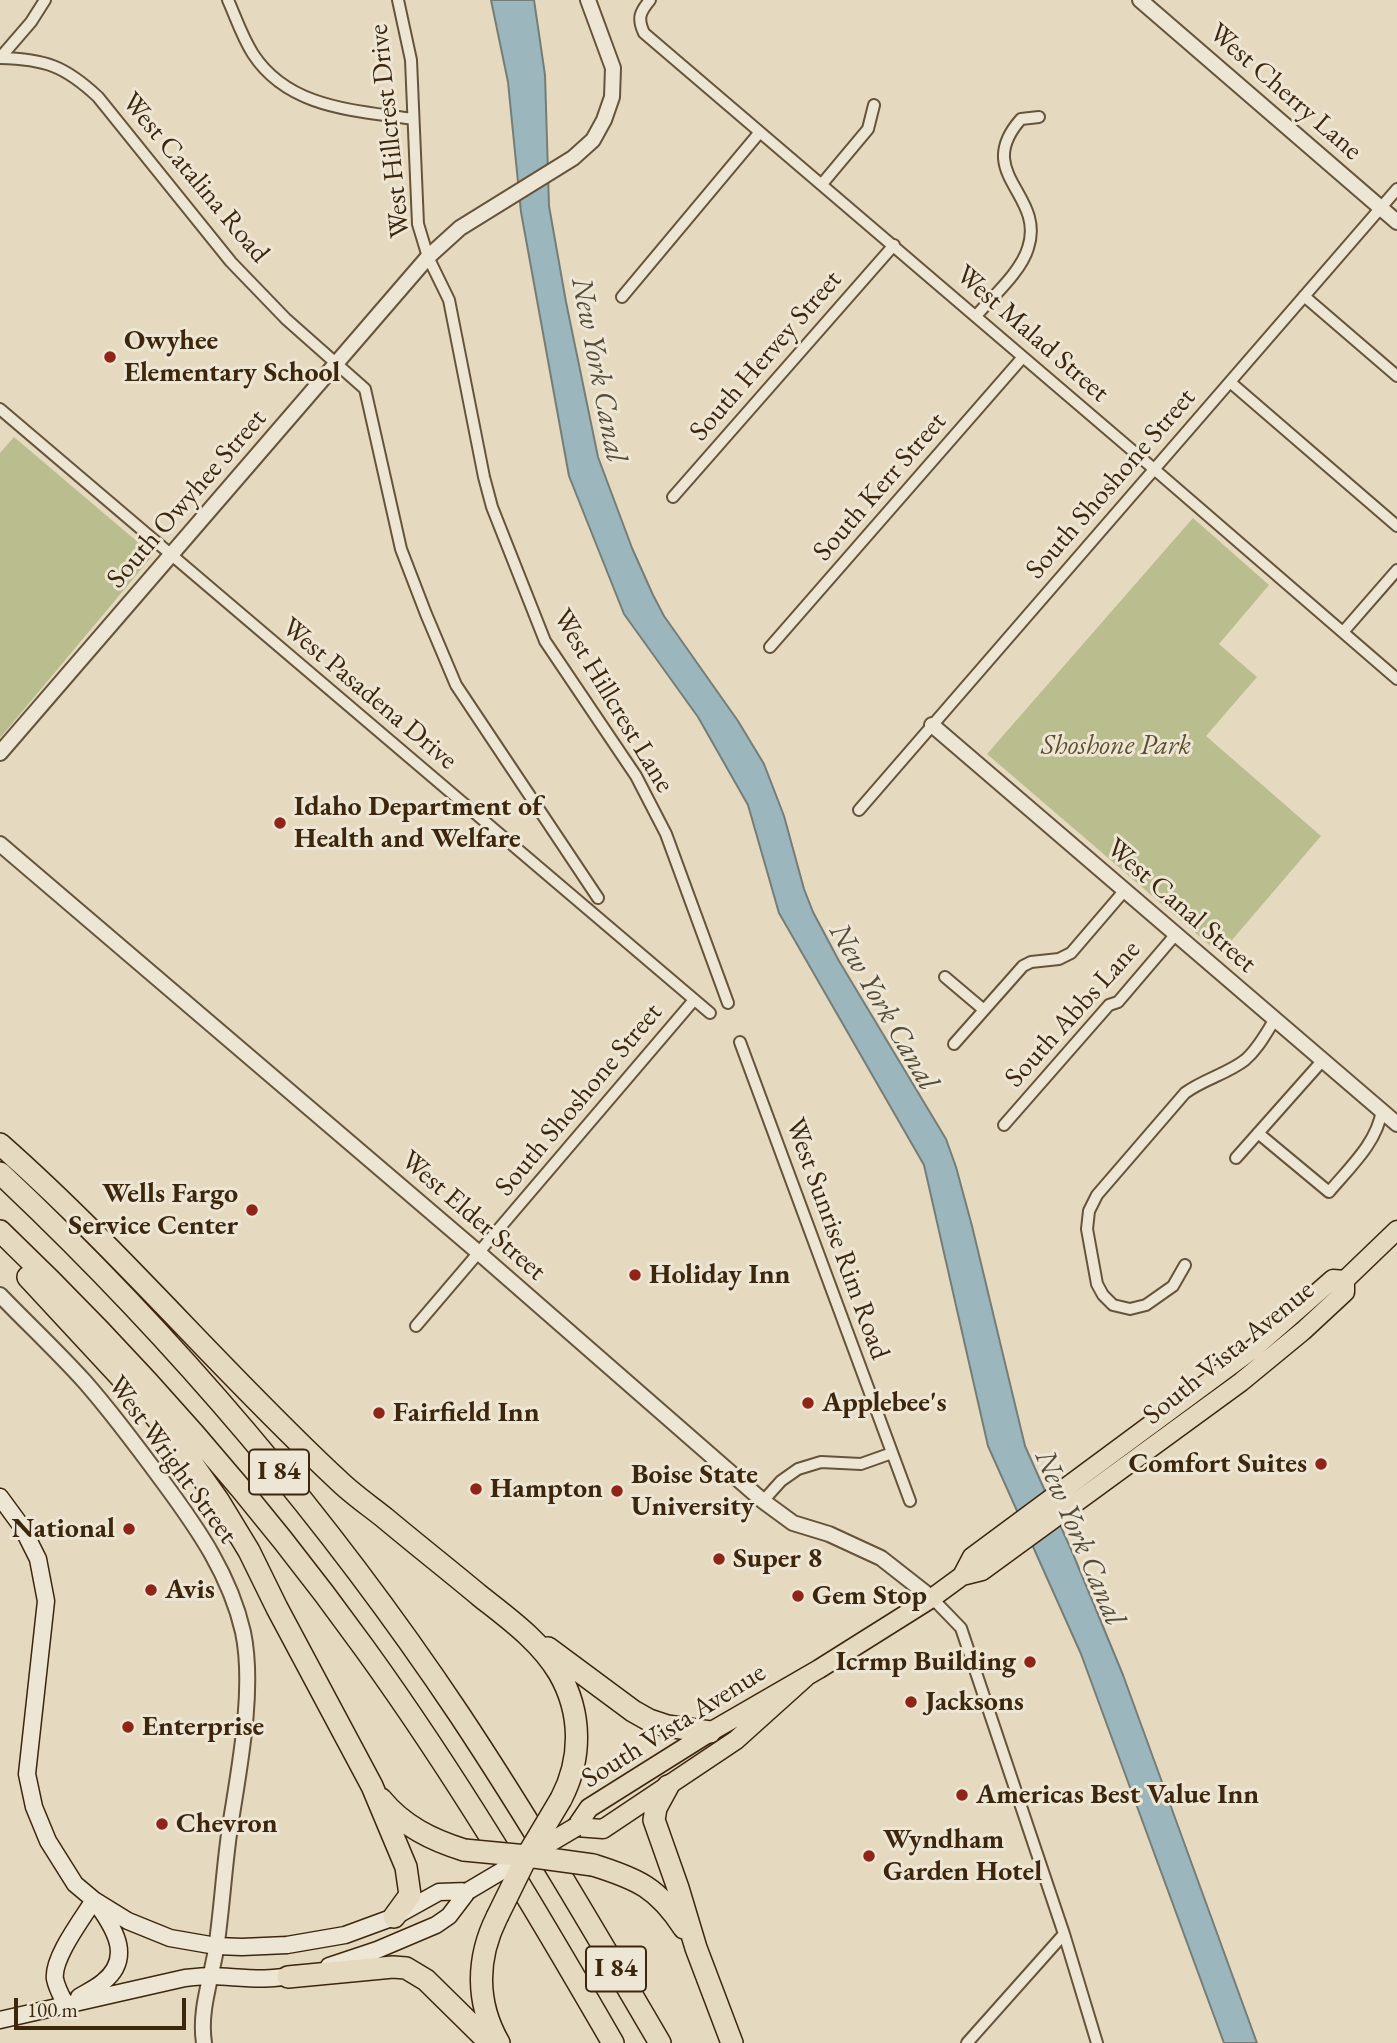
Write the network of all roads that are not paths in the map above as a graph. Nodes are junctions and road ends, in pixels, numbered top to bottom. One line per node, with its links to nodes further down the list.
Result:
1 (46, 0): 7 (street)
2 (228, 0): 10 (street)
3 (398, 0): 10 (street, West Hillcrest Drive)
4 (588, 0): 17 (street, South Owyhee Street)
5 (650, 0): 11 (street, West Malad Street)
6 (1140, 0): 14 (street, West Cherry Lane)
7 (0, 58): 22 (street, West Catalina Road)
8 (874, 105): 12 (street)
9 (1039, 117): 20 (street)
10 (413, 119): 17 (street, West Hillcrest Drive)
11 (760, 132): 12 (street, West Malad Street); 19 (street)
12 (822, 184): 16 (street, West Malad Street)
13 (1397, 189): 14 (street, South Shoshone Street)
14 (1381, 208): 15 (street, West Cherry Lane); 18 (street, South Shoshone Street)
15 (1397, 222)
16 (894, 245): 20 (street, West Malad Street); 27 (street, South Hervey Street)
17 (428, 257): 22 (street, South Owyhee Street); 43 (street, West Hillcrest Lane)
18 (1304, 296): 23 (street); 24 (street, South Shoshone Street)
19 (622, 297)
20 (976, 316): 21 (street, West Malad Street)
21 (1023, 357): 26 (street, West Malad Street); 32 (street, South Kerr Street)
22 (336, 363): 29 (street, South Owyhee Street); 39 (street, West Catalina Road)
23 (1397, 376)
24 (1230, 382): 26 (street, South Shoshone Street); 28 (street)
25 (0, 409): 29 (street, West Pasadena Drive)
26 (1154, 469): 31 (street, West Malad Street); 34 (street, South Shoshone Street)
27 (673, 497)
28 (1397, 526)
29 (170, 555): 35 (street, South Owyhee Street); 42 (street, West Pasadena Drive)
30 (1397, 570): 31 (street)
31 (1343, 632): 33 (street, West Malad Street)
32 (770, 647)
33 (1397, 679)
34 (932, 725): 36 (street, South Shoshone Street); 38 (street, West Canal Street)
35 (0, 753)
36 (859, 810)
37 (0, 844): 60 (street, West Elder Street)
38 (1125, 890): 40 (street, West Canal Street); 44 (street)
39 (598, 898)
40 (1176, 934): 46 (street, West Canal Street); 52 (street, South Abbs Lane)
41 (945, 977): 44 (street)
42 (694, 999): 45 (street, West Pasadena Drive); 60 (street, South Shoshone Street)
43 (728, 1003)
44 (984, 1010): 48 (street)
45 (710, 1013)
46 (1275, 1019): 49 (street, West Canal Street); 61 (street)
47 (740, 1042): 65 (street, West Sunrise Rim Road)
48 (954, 1044)
49 (1323, 1060): 50 (street, West Canal Street); 53 (street)
50 (1382, 1110): 51 (street, West Canal Street); 53 (street)
51 (1397, 1124)
52 (1004, 1125)
53 (1258, 1133): 55 (street)
54 (0, 1144): 71 (highway)
55 (1236, 1158)
56 (0, 1173): 92 (highway, I 84)
57 (1397, 1230): 62 (main road, South Vista Avenue)
58 (0, 1231): 91 (highway, I 84)
59 (0, 1248): 75 (highway)
60 (479, 1253): 64 (street, South Shoshone Street); 67 (street, West Elder Street)
61 (1185, 1265)
62 (1345, 1280): 69 (main road, South Vista Avenue); 69 (main road, South Vista Avenue)
63 (0, 1295): 82 (street, West Wright Street)
64 (416, 1326)
65 (892, 1453): 67 (street); 68 (street, West Sunrise Rim Road)
66 (0, 1497): 79 (main road)
67 (763, 1501): 70 (street, West Elder Street)
68 (909, 1501)
69 (962, 1576): 70 (main road, South Vista Avenue)
70 (932, 1598): 72 (main road, South Vista Avenue); 81 (street)
71 (512, 1622): 73 (highway); 77 (highway, bridge)
72 (806, 1678): 73 (main road, South Vista Avenue); 74 (main road, South Vista Avenue)
73 (710, 1732): 76 (main road, South Vista Avenue)
74 (668, 1786): 76 (main road, South Vista Avenue); 83 (highway)
75 (372, 1787): 77 (highway, bridge); 80 (highway)
76 (576, 1827): 77 (main road, South Vista Avenue, bridge)
77 (527, 1856): 78 (main road, South Vista Avenue, bridge); 83 (highway, bridge); 90 (highway, bridge)
78 (468, 1891): 80 (main road, South Vista Avenue); 85 (main road, South Vista Avenue)
79 (94, 1900): 82 (main road, South Vista Avenue); 86 (main road); 86 (main road)
80 (394, 1917): 82 (main road, South Vista Avenue)
81 (1064, 1934): 94 (street); 95 (street)
82 (216, 1946): 84 (street, West Wright Street)
83 (696, 1948): 93 (highway)
84 (212, 1976): 85 (main road, South Vista Avenue); 86 (main road, South Vista Avenue); 88 (street, West Wright Street)
85 (288, 1977): 89 (highway)
86 (66, 2005): 87 (main road, South Vista Avenue)
87 (0, 2020)
88 (204, 2043)
89 (490, 2043)
90 (499, 2043)
91 (613, 2043)
92 (660, 2043)
93 (732, 2043)
94 (967, 2043)
95 (1097, 2043)

